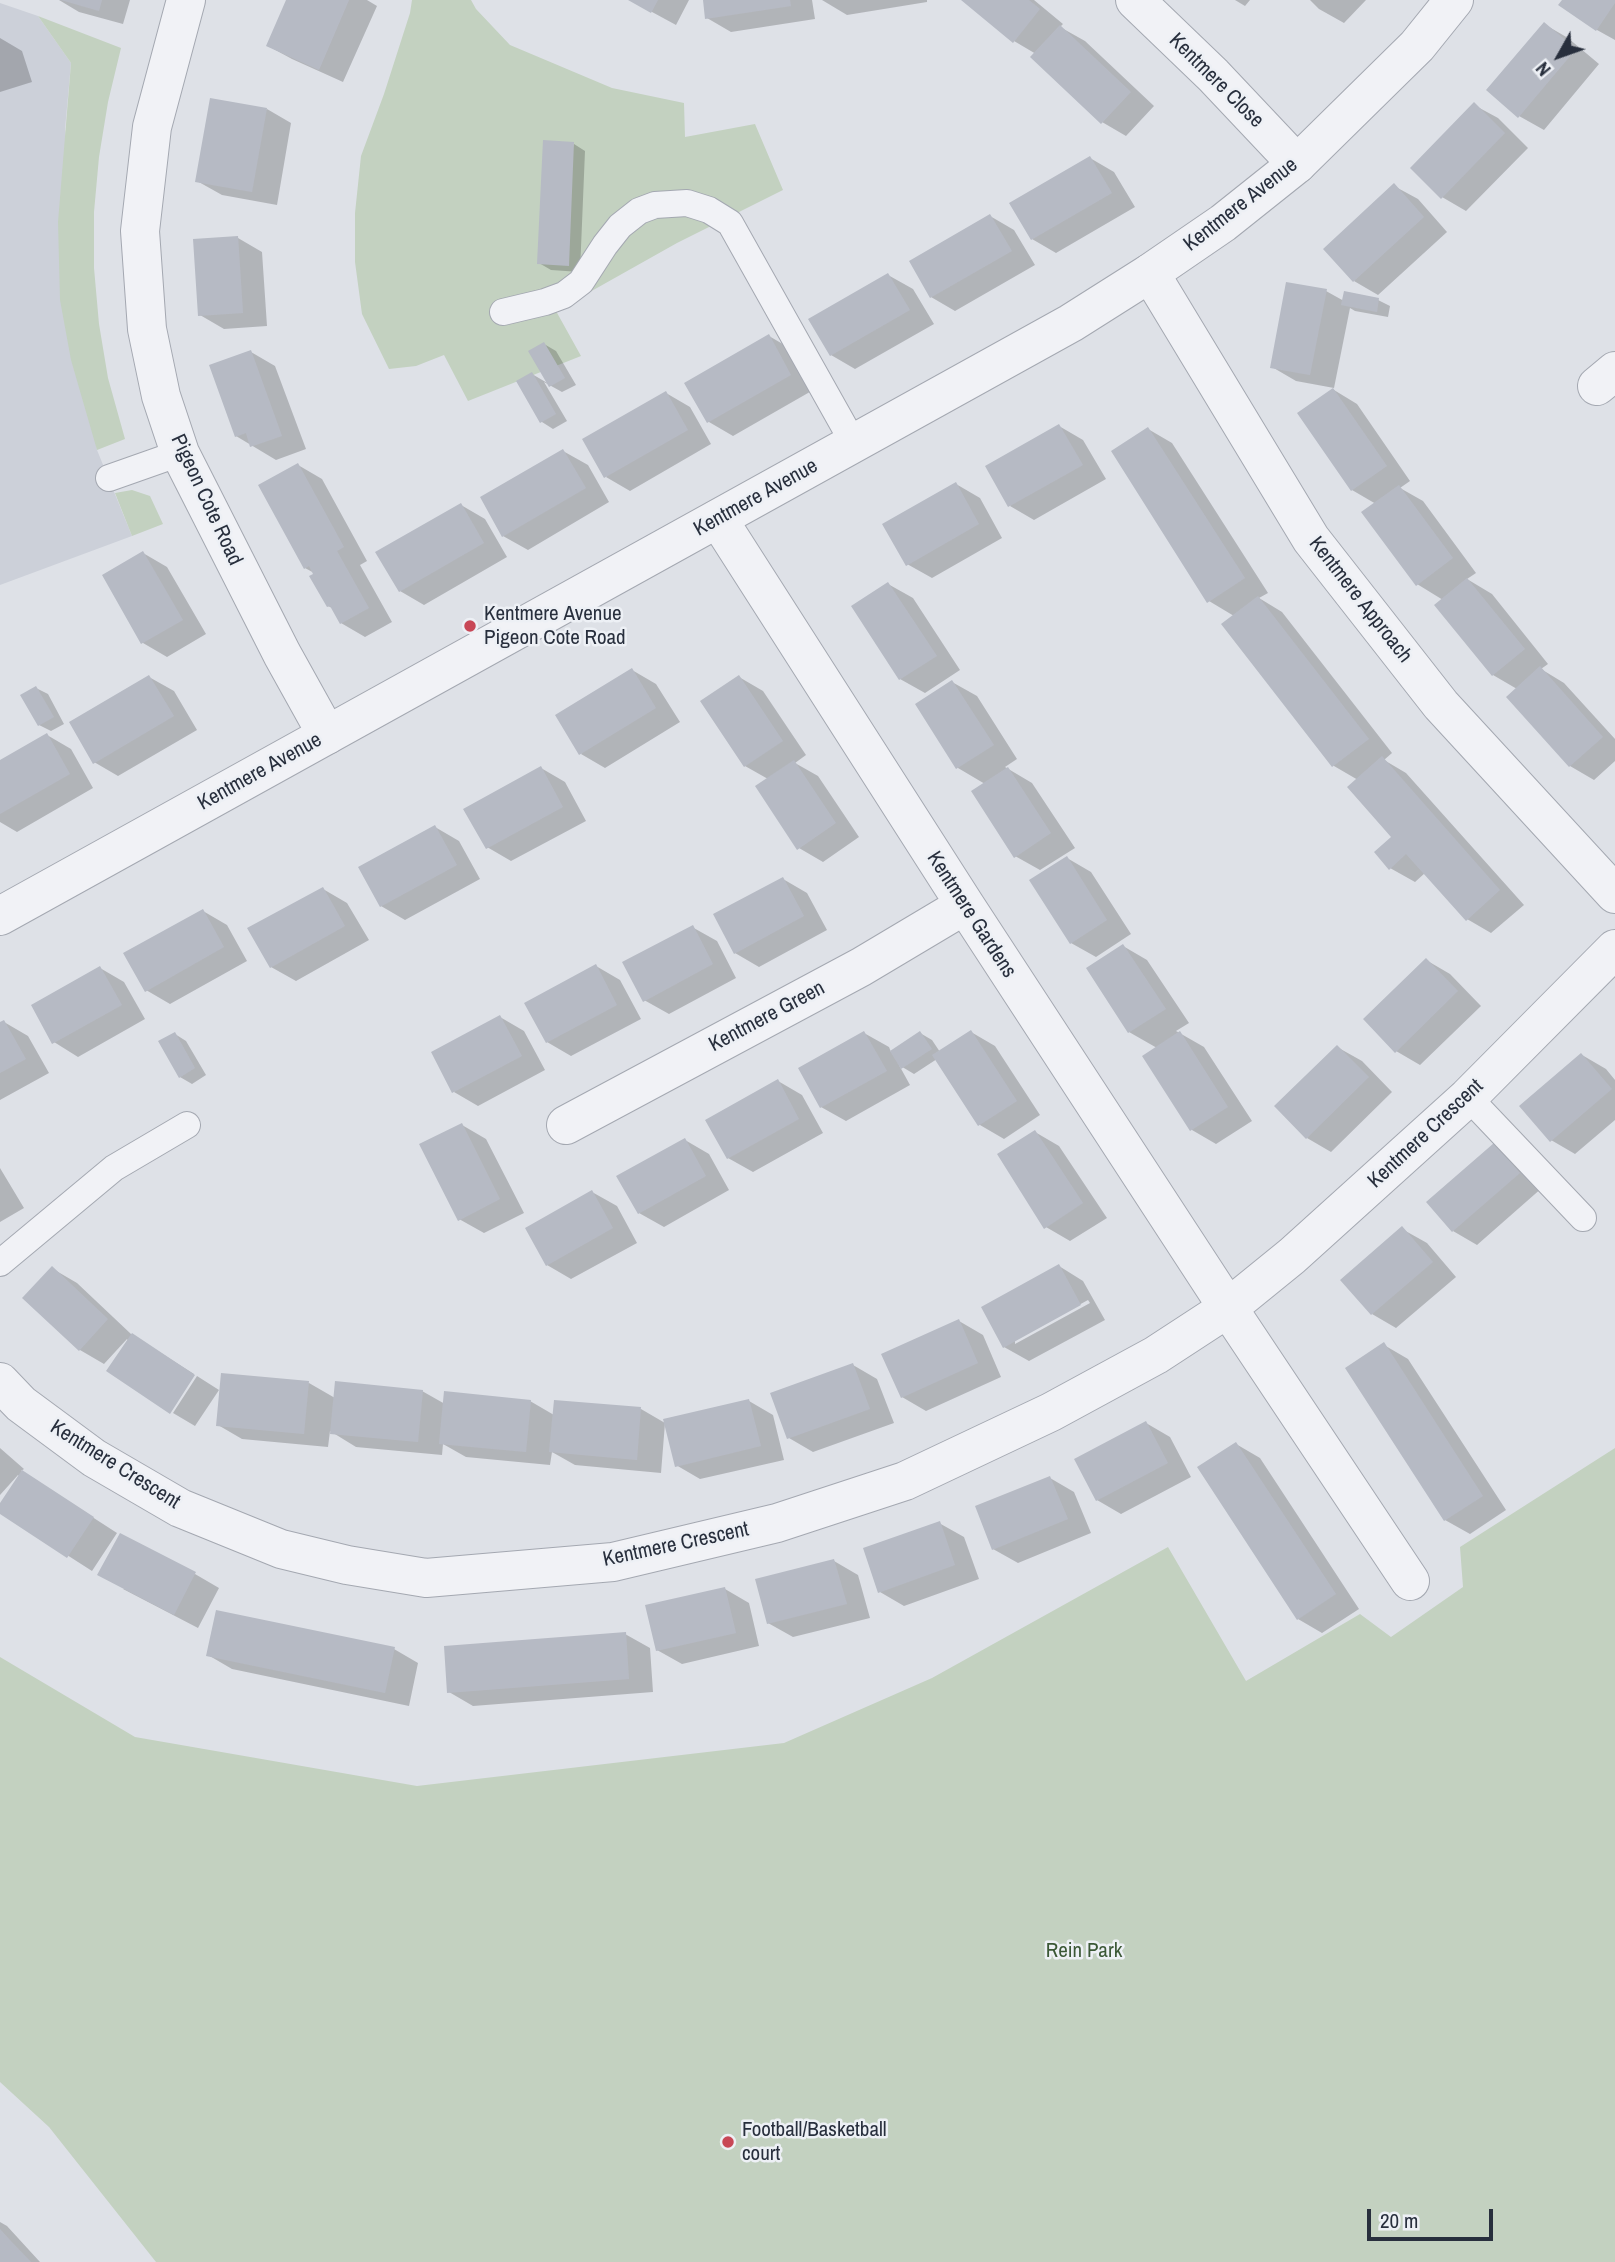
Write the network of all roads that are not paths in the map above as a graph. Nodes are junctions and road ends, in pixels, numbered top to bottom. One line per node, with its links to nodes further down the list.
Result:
1 (186, 0): 8 (street, Pigeon Cote Road)
2 (1135, 0): 4 (street, Kentmere Close)
3 (1454, 0): 4 (street, Kentmere Avenue)
4 (1297, 164): 5 (street, Kentmere Avenue)
5 (1150, 273): 7 (street, Kentmere Avenue); 12 (street, Kentmere Approach)
6 (503, 312): 7 (lane)
7 (854, 444): 10 (street, Kentmere Avenue)
8 (180, 453): 9 (lane); 11 (street, Pigeon Cote Road)
9 (109, 478)
10 (718, 519): 11 (street, Kentmere Avenue); 13 (street, Kentmere Gardens)
11 (327, 735): 14 (street, Kentmere Avenue)
12 (1615, 894)
13 (965, 905): 18 (street, Kentmere Green); 21 (street, Kentmere Gardens)
14 (0, 916)
15 (1615, 949): 16 (street, Kentmere Crescent)
16 (1468, 1097): 19 (lane); 21 (street, Kentmere Crescent)
17 (187, 1125): 20 (lane)
18 (566, 1125)
19 (1583, 1218)
20 (0, 1263)
21 (1227, 1308): 22 (street, Kentmere Crescent); 23 (street)
22 (0, 1382)
23 (1410, 1581)

